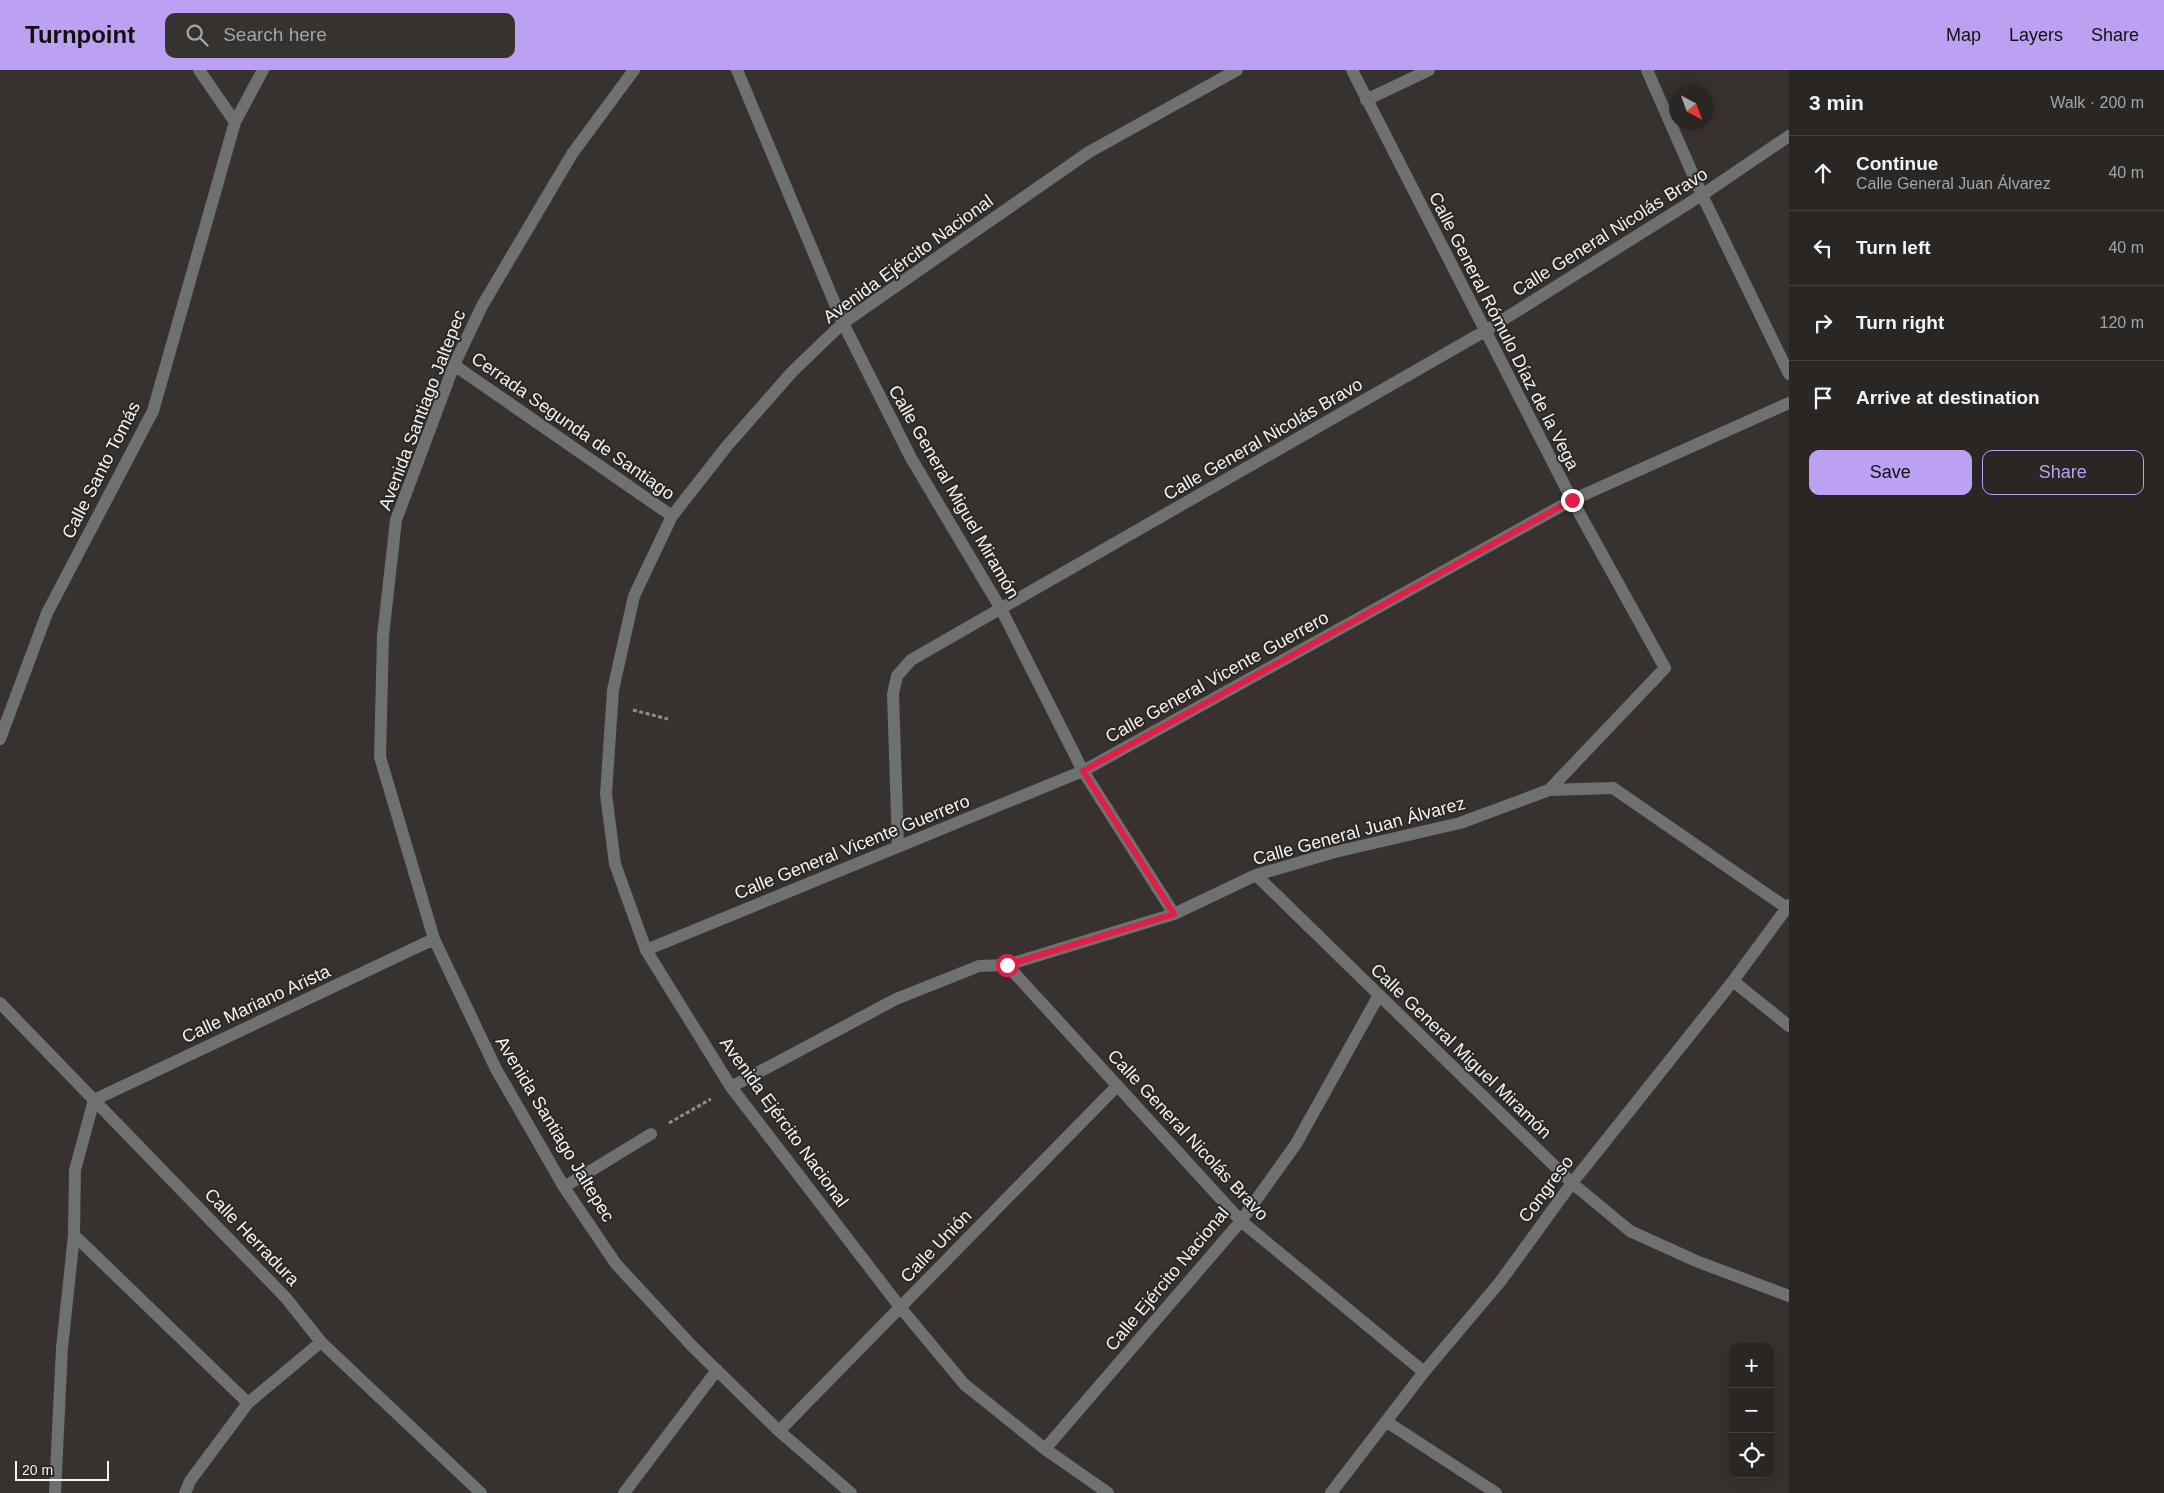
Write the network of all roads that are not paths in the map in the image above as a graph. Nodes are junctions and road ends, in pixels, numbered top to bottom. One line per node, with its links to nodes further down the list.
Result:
1 (199, 70): 10 (street)
2 (263, 70): 10 (street, Calle Santo Tomás)
3 (634, 70): 15 (street, Avenida Santiago Jaltepec)
4 (737, 70): 13 (street, Calle General Miguel Miramón)
5 (1237, 70): 13 (street, Avenida Ejército Nacional)
6 (1352, 70): 9 (street, Calle General Rómulo Díaz de la Vega)
7 (1429, 70): 9 (street)
8 (1647, 70): 12 (street)
9 (1366, 100): 14 (street, Calle General Rómulo Díaz de la Vega)
10 (235, 122): 21 (street, Calle Santo Tomás)
11 (1789, 136): 12 (street, Calle General Nicolás Bravo)
12 (1702, 195): 14 (street, Calle General Nicolás Bravo); 16 (street)
13 (843, 323): 19 (street, Avenida Ejército Nacional); 20 (street, Calle General Miguel Miramón)
14 (1485, 331): 18 (street, Calle General Rómulo Díaz de la Vega); 20 (street, Calle General Nicolás Bravo)
15 (454, 365): 19 (street, Cerrada Segunda de Santiago); 28 (street, Avenida Santiago Jaltepec)
16 (1789, 374)
17 (1789, 403): 18 (street, Calle General Vicente Guerrero)
18 (1572, 500): 22 (street, Calle General Vicente Guerrero); 23 (street, Calle General Rómulo Díaz de la Vega)
19 (672, 516): 29 (street, Avenida Ejército Nacional)
20 (1001, 609): 22 (street, Calle General Miguel Miramón); 24 (street, Calle General Nicolás Bravo)
21 (0, 739)
22 (1083, 771): 24 (street, Calle General Vicente Guerrero); 27 (street, Calle General Miguel Miramón)
23 (1549, 790): 25 (street, Calle General Juan Álvarez); 26 (street, Calle General Juan Álvarez)
24 (898, 847): 29 (street, Calle General Vicente Guerrero)
25 (1256, 875): 27 (street, Calle General Juan Álvarez); 32 (street, Calle General Miguel Miramón)
26 (1788, 907): 31 (street, Congreso)
27 (1174, 914): 30 (street, Calle General Juan Álvarez)
28 (434, 939): 37 (street, Calle Mariano Arista); 40 (street, Avenida Santiago Jaltepec)
29 (646, 950): 36 (street, Avenida Ejército Nacional)
30 (1007, 965): 35 (street, Calle General Nicolás Bravo); 36 (street, Calle General Juan Álvarez)
31 (1733, 981): 34 (street); 39 (street, Congreso)
32 (1378, 995): 39 (street, Calle General Miguel Miramón); 41 (street, Calle Ejército Nacional)
33 (0, 1003): 37 (street, Calle Herradura)
34 (1789, 1026)
35 (1117, 1086): 41 (street, Calle General Nicolás Bravo); 44 (street, Calle Unión)
36 (731, 1087): 44 (street, Avenida Ejército Nacional)
37 (94, 1100): 42 (street); 45 (street, Calle Herradura)
38 (651, 1134): 40 (street)
39 (1572, 1183): 43 (street, Calle General Miguel Miramón); 47 (street, Congreso)
40 (564, 1187): 46 (street, Avenida Santiago Jaltepec)
41 (1241, 1221): 47 (street, Calle General Nicolás Bravo); 51 (street, Calle Ejército Nacional)
42 (74, 1235): 48 (street); 52 (street)
43 (1789, 1296)
44 (900, 1307): 50 (street, Calle Unión); 51 (street, Avenida Ejército Nacional)
45 (321, 1342): 48 (street); 54 (street, Calle Herradura)
46 (717, 1370): 50 (street, Avenida Santiago Jaltepec); 55 (street)
47 (1424, 1372): 49 (street, Congreso)
48 (248, 1403): 53 (street)
49 (1388, 1422): 58 (street, Congreso); 59 (street)
50 (779, 1431): 56 (street, Avenida Santiago Jaltepec)
51 (1045, 1449): 57 (street, Avenida Ejército Nacional)
52 (55, 1493)
53 (185, 1493)
54 (481, 1493)
55 (624, 1493)
56 (851, 1493)
57 (1108, 1493)
58 (1331, 1493)
59 (1496, 1493)

